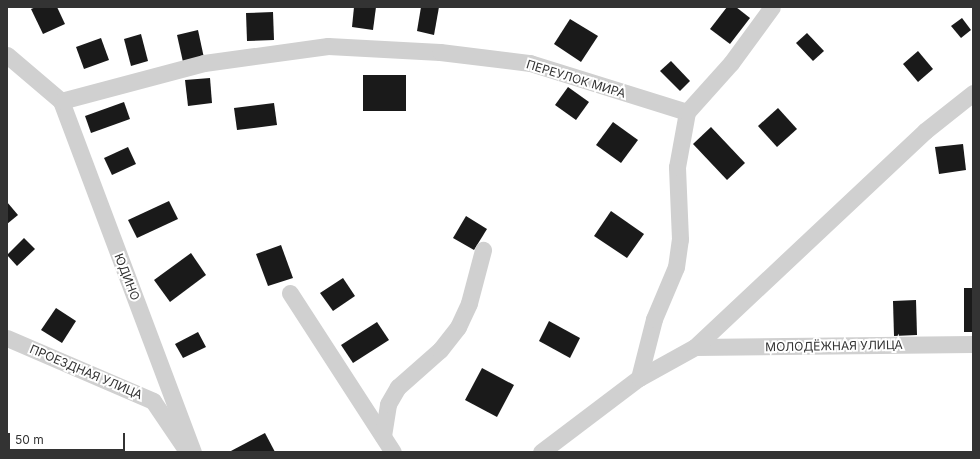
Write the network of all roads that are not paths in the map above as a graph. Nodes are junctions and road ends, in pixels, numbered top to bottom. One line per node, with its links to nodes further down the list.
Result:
1 (772, 7): 5 (street)
2 (7, 55): 4 (street)
3 (973, 93): 10 (street)
4 (61, 101): 5 (street, ПЕРЕУЛОК МИРА); 14 (street, ЮДИНО)
5 (687, 112): 11 (street)
6 (483, 250): 12 (street)
7 (290, 293): 12 (street)
8 (7, 338): 13 (street, ПРОЕЗДНАЯ УЛИЦА)
9 (973, 344): 10 (street, МОЛОДЁЖНАЯ УЛИЦА)
10 (695, 347): 11 (street)
11 (639, 378): 16 (street)
12 (383, 436): 15 (street)
13 (187, 452)
14 (194, 452)
15 (393, 452)
16 (541, 452)

